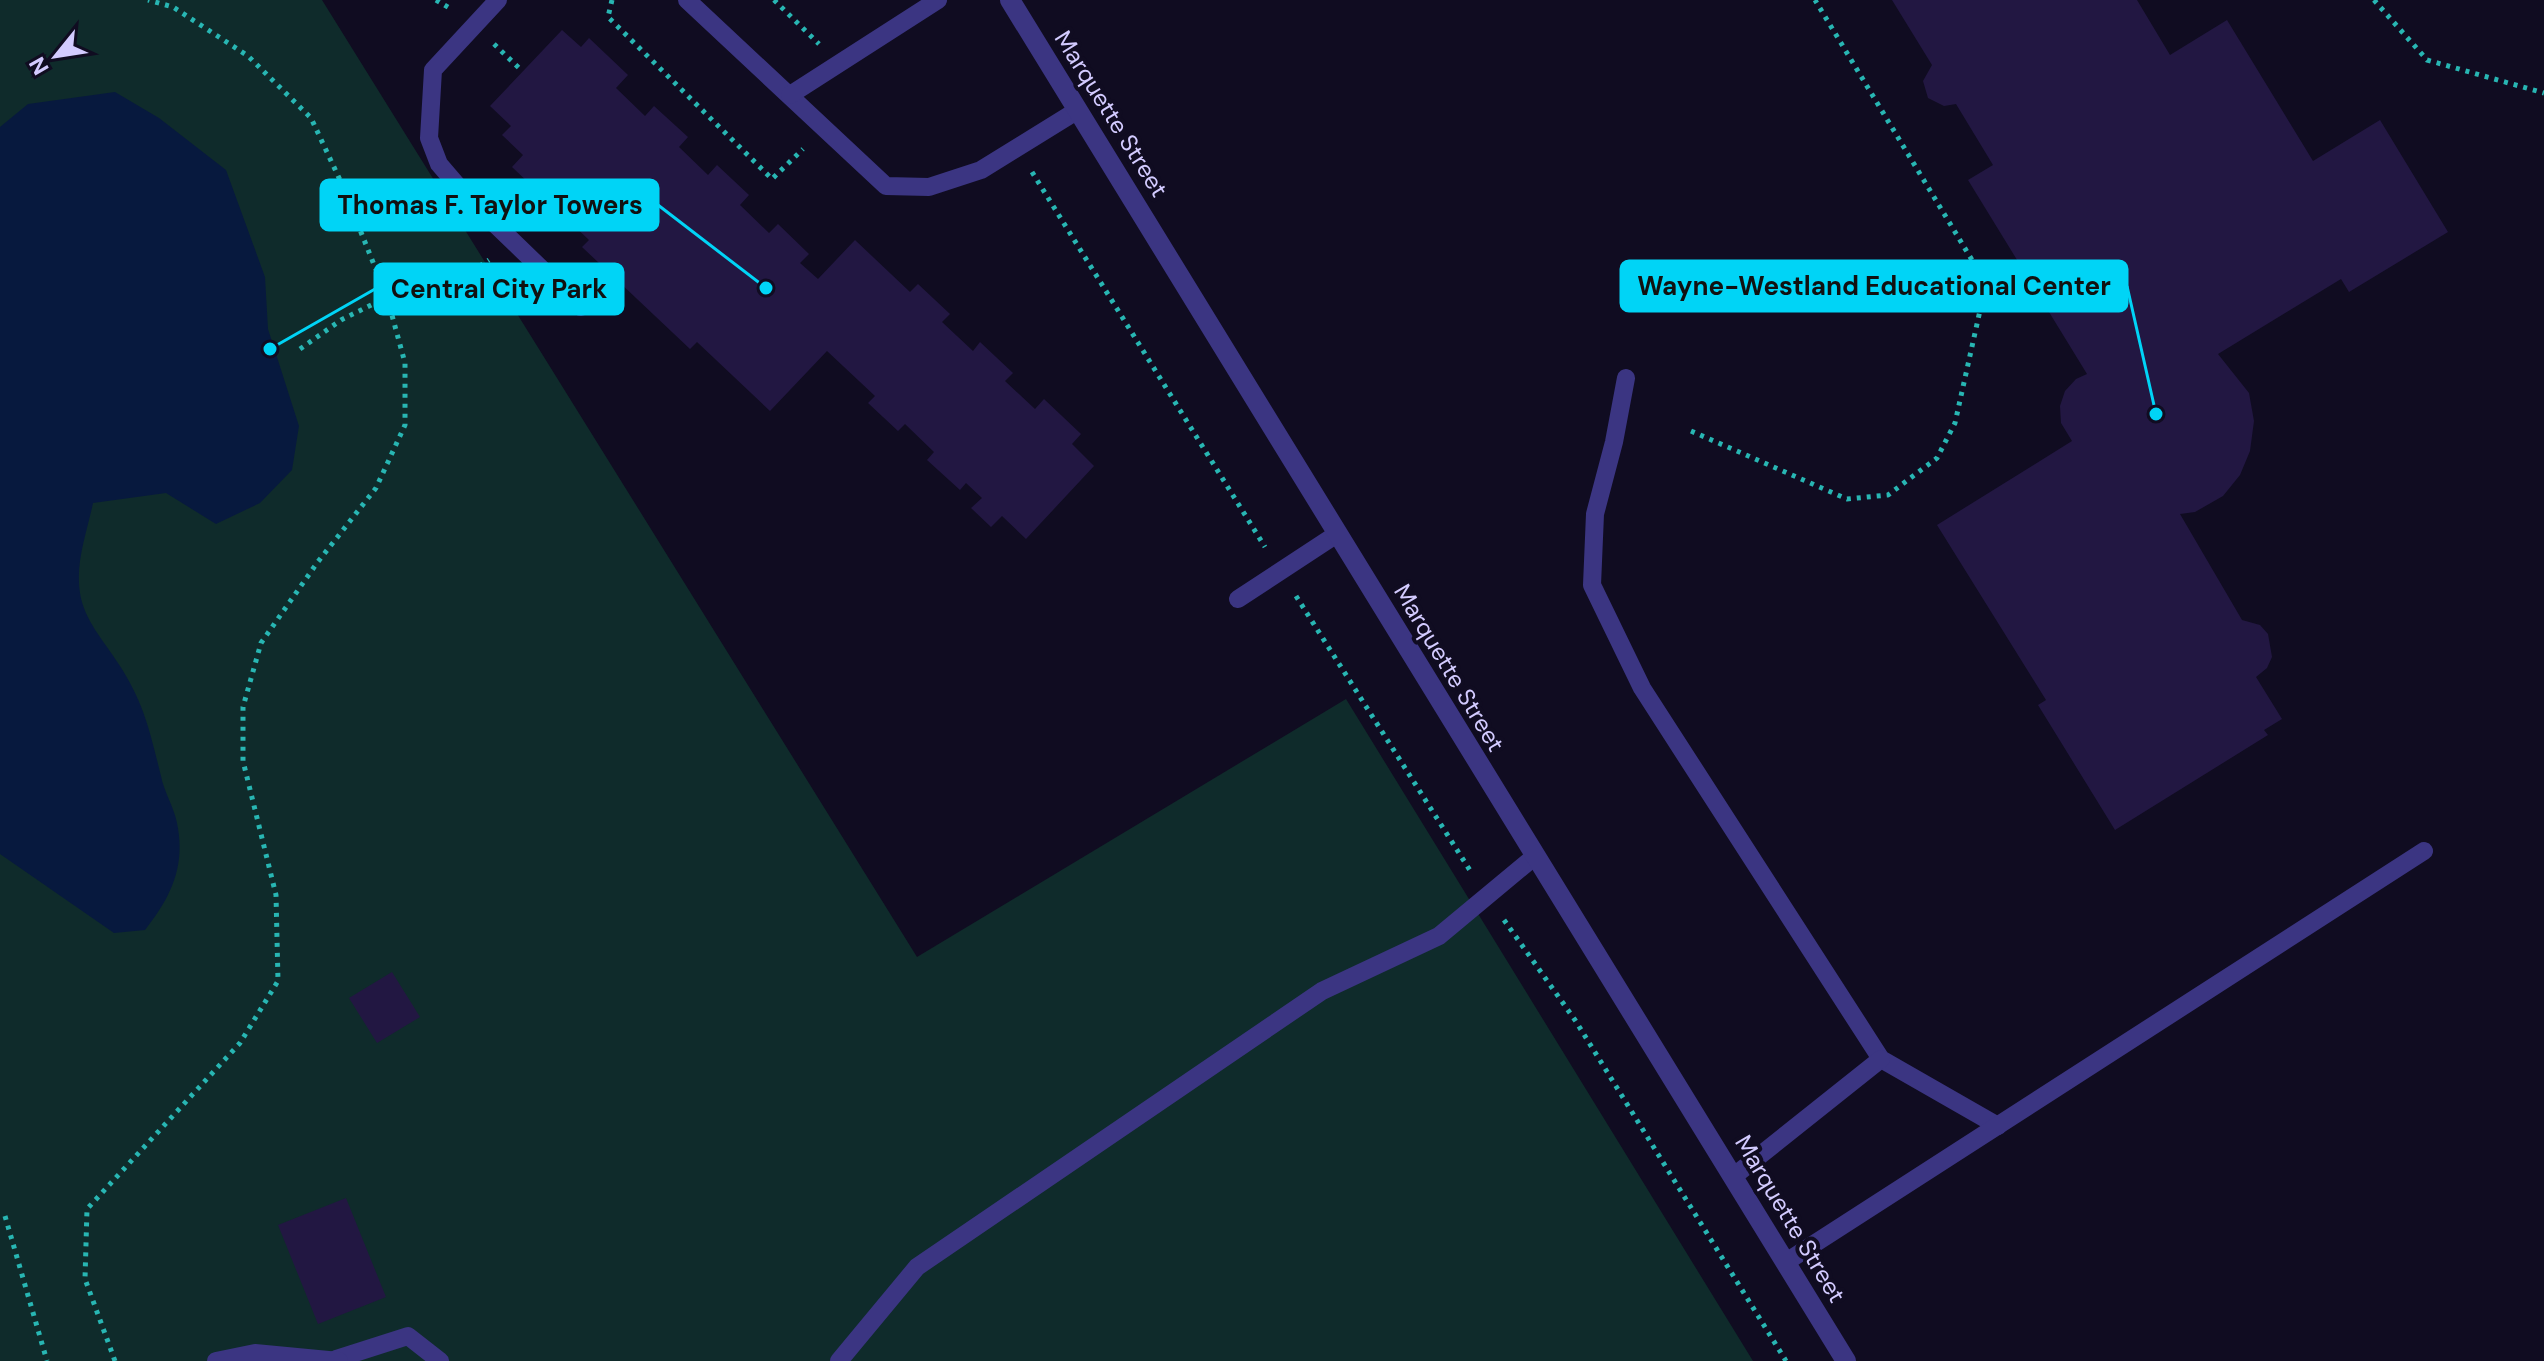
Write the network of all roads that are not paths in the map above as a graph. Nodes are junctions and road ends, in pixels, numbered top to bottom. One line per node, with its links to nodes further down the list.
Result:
1 (498, 0): 7 (lane)
2 (687, 0): 5 (lane)
3 (938, 0): 5 (lane)
4 (1010, 0): 6 (street, Marquette Street)
5 (790, 95): 6 (lane)
6 (1078, 110): 9 (street, Marquette Street)
7 (581, 307)
8 (1626, 378): 13 (lane)
9 (1337, 534): 10 (lane); 12 (street, Marquette Street)
10 (1238, 599)
11 (2424, 851): 14 (lane)
12 (1534, 857): 15 (street, Marquette Street); 20 (lane)
13 (1881, 1059): 14 (lane); 15 (lane)
14 (1998, 1126): 16 (lane)
15 (1734, 1176): 16 (street, Marquette Street)
16 (1786, 1262): 21 (street, Marquette Street)
17 (337, 1360): 18 (lane); 19 (lane)
18 (216, 1361)
19 (440, 1361)
20 (839, 1361)
21 (1846, 1361)

